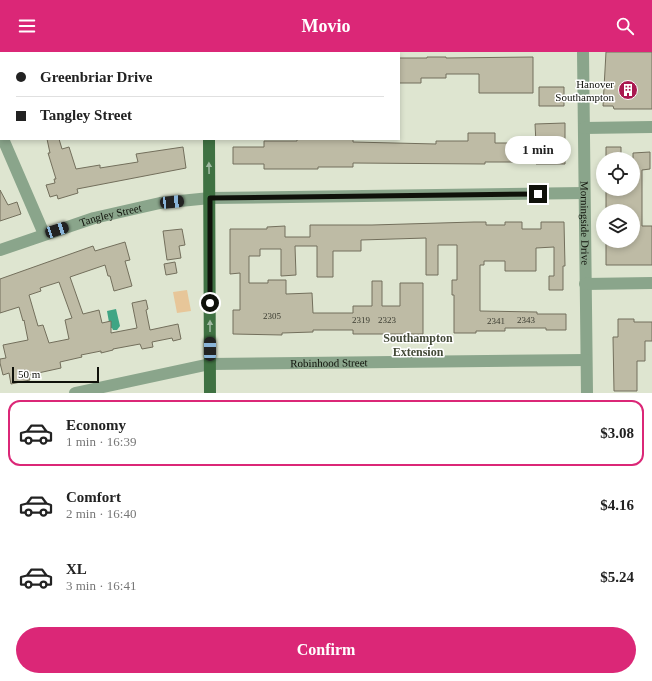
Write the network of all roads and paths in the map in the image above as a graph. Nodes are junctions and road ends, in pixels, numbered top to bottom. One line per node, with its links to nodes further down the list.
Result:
1 (583, 52): 3 (street, Morningside Drive)
2 (652, 127): 3 (street)
3 (584, 128): 6 (street, Morningside Drive)
4 (3, 140): 8 (street)
5 (209, 140): 7 (main road, one-way to 5)
6 (584, 193): 7 (street, Tangley Street); 11 (street, Morningside Drive)
7 (210, 198): 8 (street, Tangley Street); 13 (main road, one-way to 7)
8 (44, 234): 9 (street, Tangley Street)
9 (0, 250)
10 (652, 283): 11 (street)
11 (585, 284): 12 (street, Morningside Drive)
12 (586, 360): 13 (street, Robinhood Street); 16 (street, Morningside Drive)
13 (210, 364): 14 (street, Robinhood Street); 15 (main road)
14 (75, 393)
15 (210, 393)
16 (587, 393)

